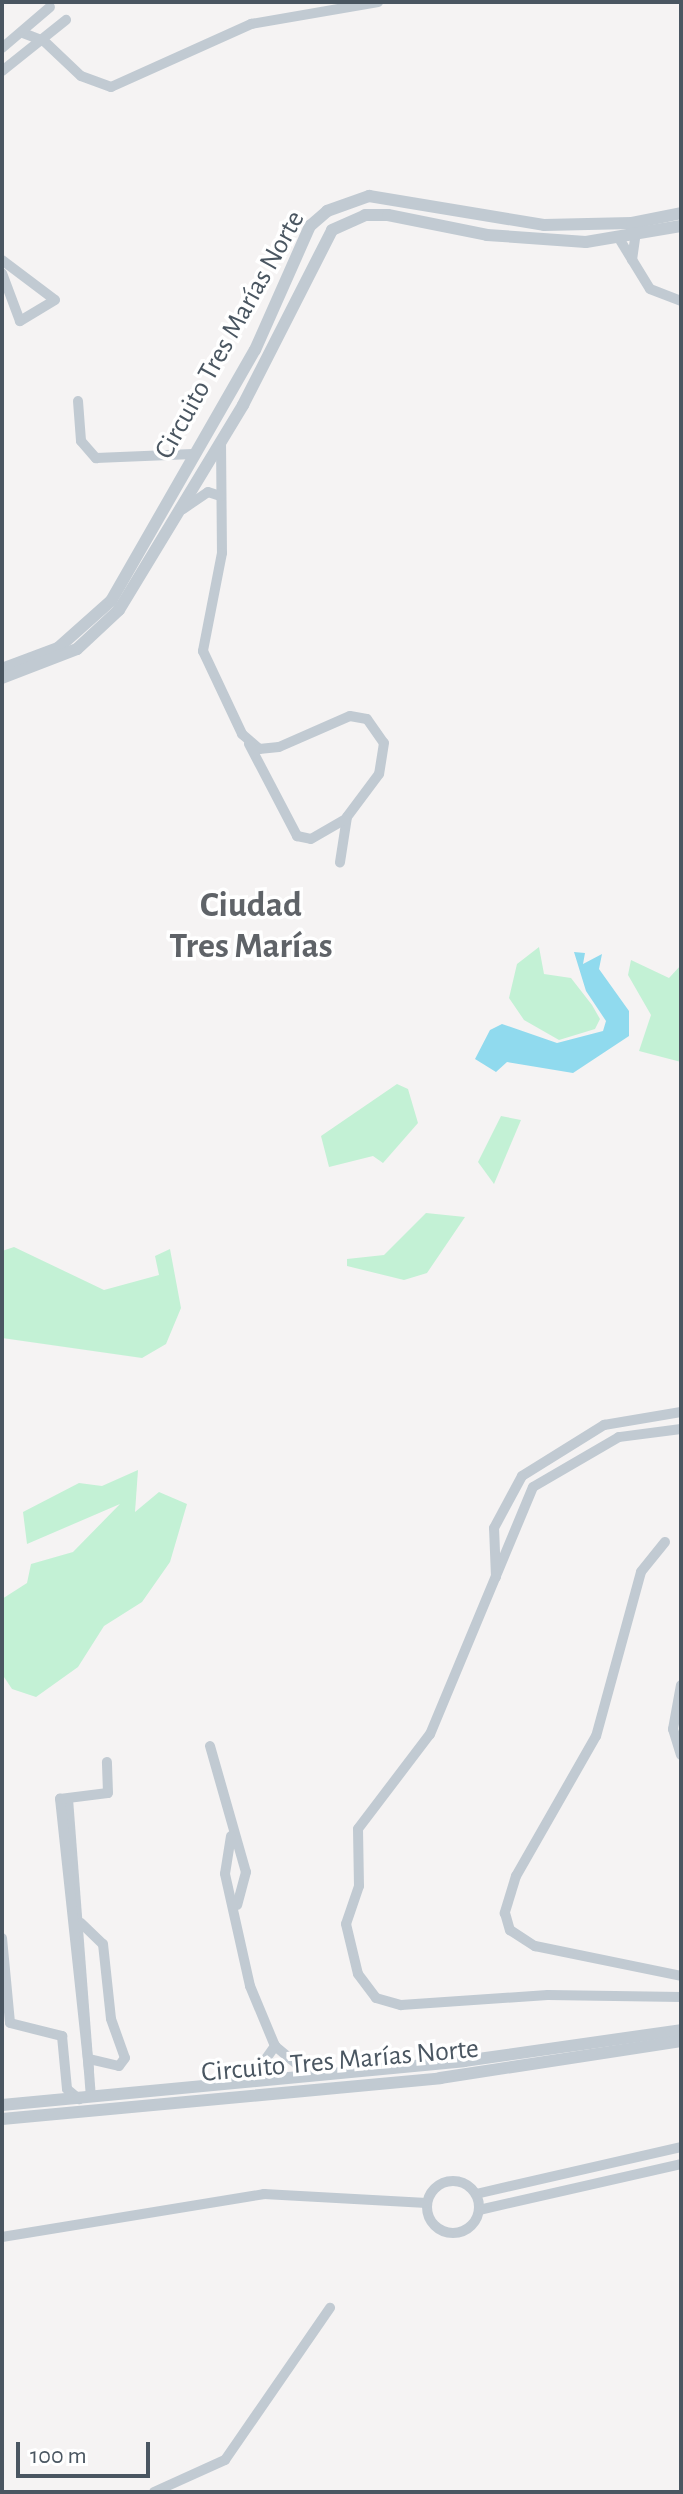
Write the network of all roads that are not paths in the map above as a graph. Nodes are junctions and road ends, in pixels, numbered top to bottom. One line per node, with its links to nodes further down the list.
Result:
1 (378, 2): 5 (street)
2 (50, 7): 4 (street)
3 (66, 20): 5 (street)
4 (23, 33): 5 (street); 6 (street)
5 (44, 41): 7 (street)
6 (2, 48)
7 (2, 71)
8 (424, 206): 9 (street, Circuito Tres Marías Norte); 10 (street); 20 (street, Circuito Tres Marías Norte)
9 (681, 213)
10 (420, 222): 13 (street, Circuito Tres Marías Norte); 19 (street, Circuito Tres Marías Norte)
11 (681, 226): 12 (street, Circuito Tres Marías Norte)
12 (635, 238): 13 (street, Circuito Tres Marías Norte); 15 (street)
13 (620, 240): 15 (street)
14 (2, 260): 16 (street)
15 (632, 260): 17 (street)
16 (2, 273)
17 (681, 301)
18 (78, 401): 20 (street)
19 (221, 441): 21 (street); 22 (street, Circuito Tres Marías Norte)
20 (193, 454): 23 (street, Circuito Tres Marías Norte)
21 (220, 496): 22 (street); 26 (street)
22 (176, 515): 23 (street, Circuito Tres Marías Norte)
23 (29, 666): 24 (street, Circuito Tres Marías Norte); 25 (street, Circuito Tres Marías Norte)
24 (2, 669)
25 (2, 678)
26 (249, 744): 27 (street); 27 (street)
27 (347, 817): 28 (street)
28 (340, 862)
29 (681, 1412): 32 (street)
30 (681, 1429): 32 (street)
31 (665, 1542): 41 (street)
32 (497, 1579): 42 (street)
33 (681, 1685): 35 (street)
34 (210, 1746): 37 (street)
35 (681, 1755)
36 (107, 1762): 39 (street)
37 (231, 1836): 38 (street); 38 (street)
38 (237, 1905): 45 (street)
39 (76, 1918): 46 (street); 46 (street)
40 (2, 1938): 49 (street)
41 (681, 1976)
42 (681, 1997)
43 (681, 2030): 47 (street, Circuito Tres Marías Norte)
44 (681, 2041): 53 (street, Circuito Tres Marías Norte)
45 (275, 2046): 47 (street); 48 (street)
46 (90, 2065): 50 (street)
47 (311, 2076): 48 (street, Circuito Tres Marías Norte)
48 (251, 2080): 50 (street, Circuito Tres Marías Norte)
49 (67, 2089): 50 (street); 51 (street)
50 (85, 2098): 51 (street, Circuito Tres Marías Norte)
51 (53, 2102): 52 (street, Circuito Tres Marías Norte)
52 (2, 2105)
53 (2, 2119)
54 (681, 2147): 56 (street)
55 (681, 2164): 58 (street)
56 (476, 2194): 57 (street); 58 (street)
57 (427, 2203): 58 (street); 59 (street)
58 (479, 2210)
59 (2, 2237)
60 (330, 2308): 61 (street)
61 (154, 2492)

